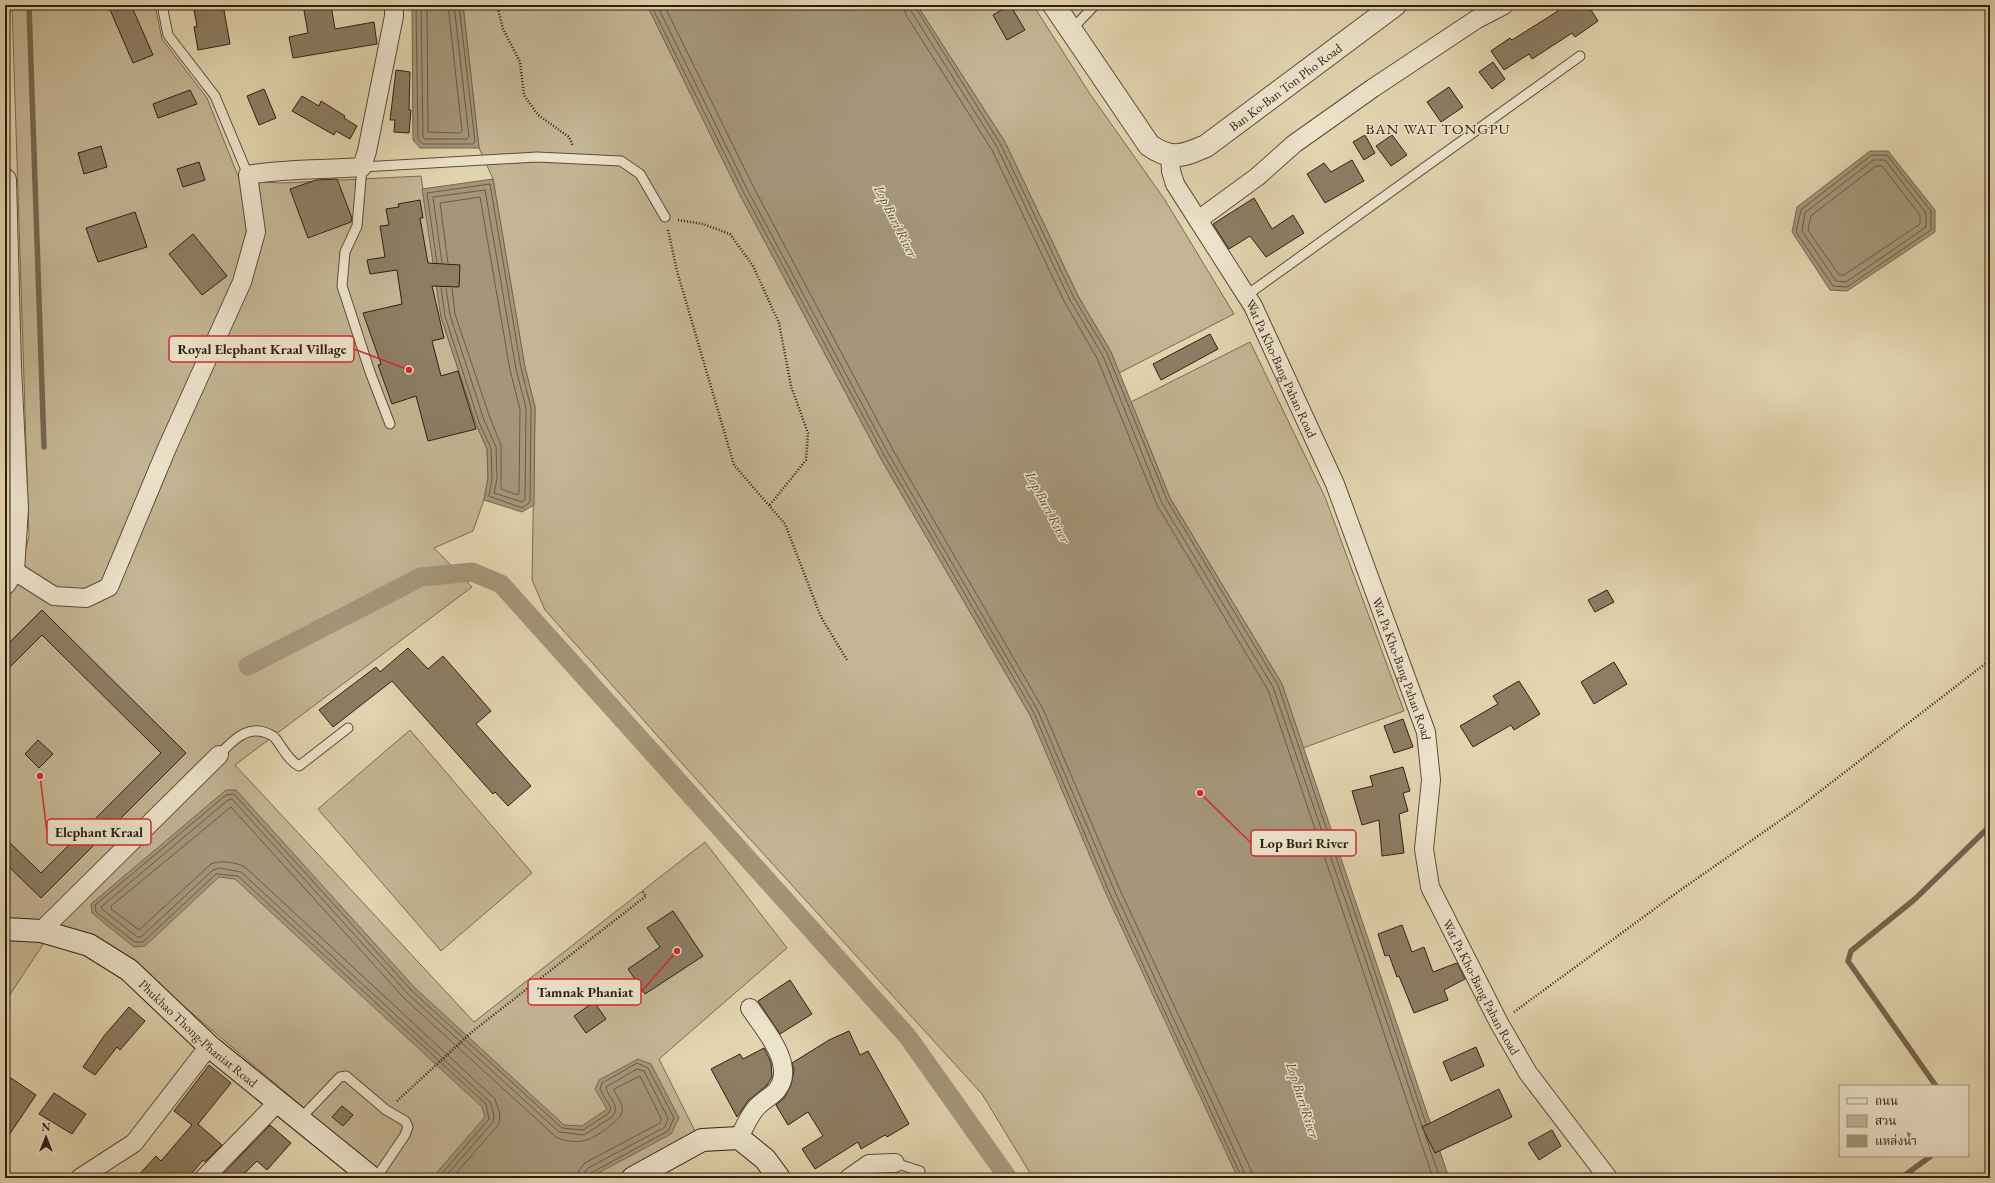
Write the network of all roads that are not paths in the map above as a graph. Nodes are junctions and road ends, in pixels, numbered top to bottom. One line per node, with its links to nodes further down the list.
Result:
1 (162, 5): 11 (lane)
2 (394, 5): 10 (street)
3 (1054, 5): 7 (street)
4 (1095, 5): 7 (lane)
5 (1395, 5): 9 (street, Ban Ko-Ban Ton Pho Road)
6 (1504, 5): 14 (street)
7 (1071, 30): 9 (street)
8 (1580, 56): 15 (lane)
9 (1170, 156): 14 (street, Wat Pa Kho-Bang Pahan Road)
10 (362, 166): 11 (street); 13 (lane); 18 (lane)
11 (248, 175): 19 (street)
12 (5, 180): 16 (street)
13 (665, 217)
14 (1198, 220): 15 (street, Wat Pa Kho-Bang Pahan Road)
15 (1247, 295): 37 (street, Wat Pa Kho-Bang Pahan Road)
16 (8, 365): 17 (street)
17 (8, 394): 19 (street)
18 (390, 424)
19 (9, 576)
20 (348, 728): 21 (lane)
21 (219, 754): 23 (street)
22 (5, 929): 23 (street, Phukhao Thong-Phaniat Road)
23 (41, 931): 25 (street, Phukhao Thong-Phaniat Road)
24 (750, 1008): 28 (street)
25 (209, 1046): 26 (street, Phukhao Thong-Phaniat Road); 32 (street)
26 (278, 1102): 27 (street, Phukhao Thong-Phaniat Road); 33 (street)
27 (300, 1120): 31 (street, Phukhao Thong-Phaniat Road); 31 (lane)
28 (739, 1138): 34 (street); 35 (street)
29 (895, 1164): 30 (lane); 36 (street)
30 (920, 1171)
31 (368, 1177)
32 (80, 1178)
33 (204, 1178)
34 (633, 1178)
35 (779, 1178)
36 (849, 1178)
37 (1608, 1178)

